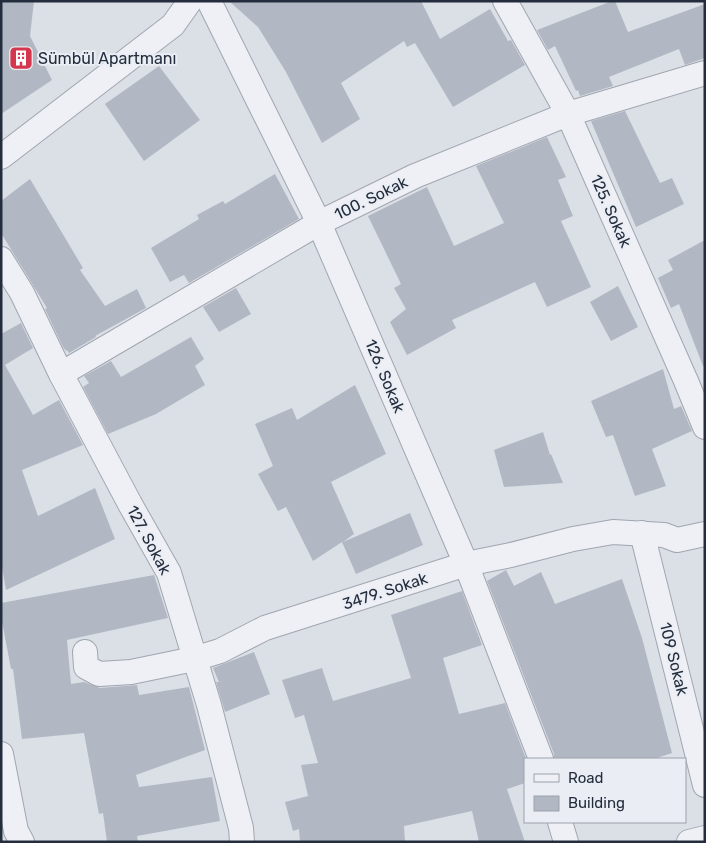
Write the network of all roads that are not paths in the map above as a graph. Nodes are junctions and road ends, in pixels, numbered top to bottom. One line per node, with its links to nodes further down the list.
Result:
1 (190, 1): 6 (street)
2 (209, 1): 7 (street, 126. Sokak)
3 (505, 1): 5 (street, 125. Sokak)
4 (705, 73): 5 (street, 100. Sokak)
5 (568, 114): 7 (street, 100. Sokak); 10 (street, 125. Sokak)
6 (1, 157)
7 (319, 223): 9 (street, 100. Sokak); 13 (street, 126. Sokak)
8 (1, 259): 9 (street, 127. Sokak)
9 (61, 374): 15 (street, 127. Sokak)
10 (705, 426)
11 (642, 533): 12 (street, 3479. Sokak); 13 (street, 3479. Sokak); 19 (street, 109 Sokak)
12 (705, 534)
13 (466, 564): 15 (street, 3479. Sokak); 17 (street, 126. Sokak)
14 (85, 652): 15 (street, 3479. Sokak)
15 (194, 659): 23 (street, 127. Sokak)
16 (1, 754): 18 (street)
17 (541, 758)
18 (4, 779): 21 (street)
19 (705, 785)
20 (560, 823): 24 (street)
21 (13, 834)
22 (705, 838): 25 (street)
23 (242, 842)
24 (566, 842)
25 (689, 842)

